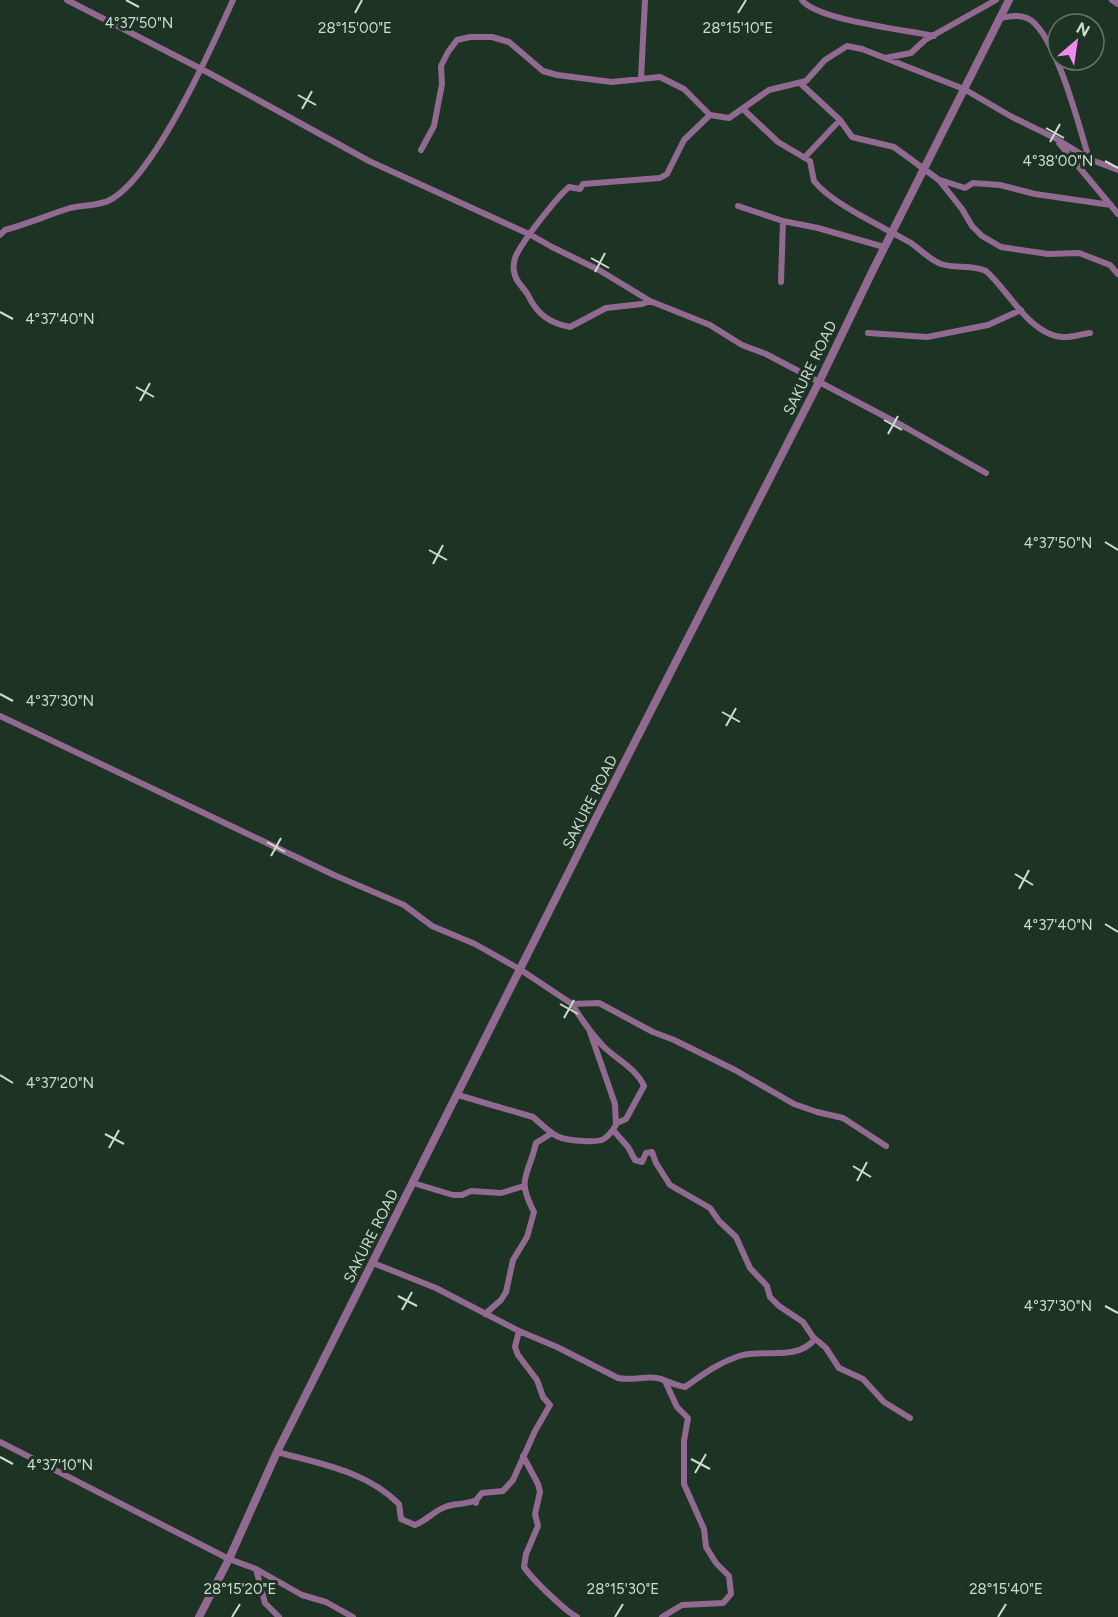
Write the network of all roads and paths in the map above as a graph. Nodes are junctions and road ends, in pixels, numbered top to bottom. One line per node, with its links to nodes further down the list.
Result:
1 (67, 0): 12 (street)
2 (233, 0): 12 (street)
3 (645, 0): 13 (street)
4 (802, 0): 10 (street)
5 (996, 0): 10 (street)
6 (1009, 0): 9 (street, SAKURE ROAD)
7 (1112, 0): 8 (street)
8 (1118, 4)
9 (999, 18): 15 (street, SAKURE ROAD); 22 (street)
10 (934, 36): 11 (street)
11 (885, 58): 14 (street); 15 (street)
12 (201, 68): 31 (street); 32 (street)
13 (640, 78): 17 (street); 20 (street)
14 (800, 83): 16 (street); 18 (street)
15 (964, 89): 19 (street); 23 (street, SAKURE ROAD)
16 (743, 109): 17 (street); 21 (street)
17 (710, 115): 32 (street)
18 (840, 120): 21 (street); 23 (street)
19 (1055, 138): 22 (street); 26 (street)
20 (421, 150)
21 (805, 157): 30 (street)
22 (1089, 159): 24 (street)
23 (924, 168): 25 (street); 30 (street, SAKURE ROAD)
24 (1118, 170)
25 (939, 180): 26 (street); 34 (street)
26 (1111, 205): 28 (street)
27 (738, 206): 29 (street)
28 (1118, 214)
29 (783, 222): 33 (street); 35 (street)
30 (892, 232): 33 (street, SAKURE ROAD); 37 (street)
31 (0, 235)
32 (531, 235): 36 (street); 36 (street)
33 (884, 247): 40 (street, SAKURE ROAD)
34 (1118, 274)
35 (781, 282)
36 (650, 301): 40 (street)
37 (1021, 310): 38 (street); 39 (street)
38 (868, 333)
39 (1090, 333)
40 (819, 382): 41 (street); 43 (street, SAKURE ROAD)
41 (986, 473)
42 (0, 716): 43 (street)
43 (521, 970): 44 (street); 46 (street, SAKURE ROAD)
44 (572, 1004): 45 (street); 50 (street)
45 (589, 1029): 47 (street); 47 (street)
46 (458, 1095): 49 (street); 51 (street, SAKURE ROAD)
47 (617, 1123): 48 (street)
48 (613, 1130): 49 (street); 56 (street)
49 (552, 1133): 52 (street)
50 (886, 1146)
51 (413, 1183): 52 (street); 53 (street, SAKURE ROAD)
52 (524, 1186): 54 (street)
53 (373, 1263): 54 (street); 60 (street, SAKURE ROAD)
54 (485, 1314): 55 (street)
55 (519, 1332): 57 (street); 61 (street)
56 (815, 1339): 57 (street); 58 (street)
57 (665, 1381): 68 (street)
58 (910, 1418)
59 (0, 1442): 62 (street)
60 (277, 1452): 61 (street); 62 (street, SAKURE ROAD)
61 (523, 1456): 67 (street)
62 (229, 1559): 63 (street); 64 (street, SAKURE ROAD)
63 (256, 1569): 65 (street); 66 (street)
64 (199, 1617)
65 (279, 1617)
66 (353, 1617)
67 (576, 1617)
68 (662, 1617)

